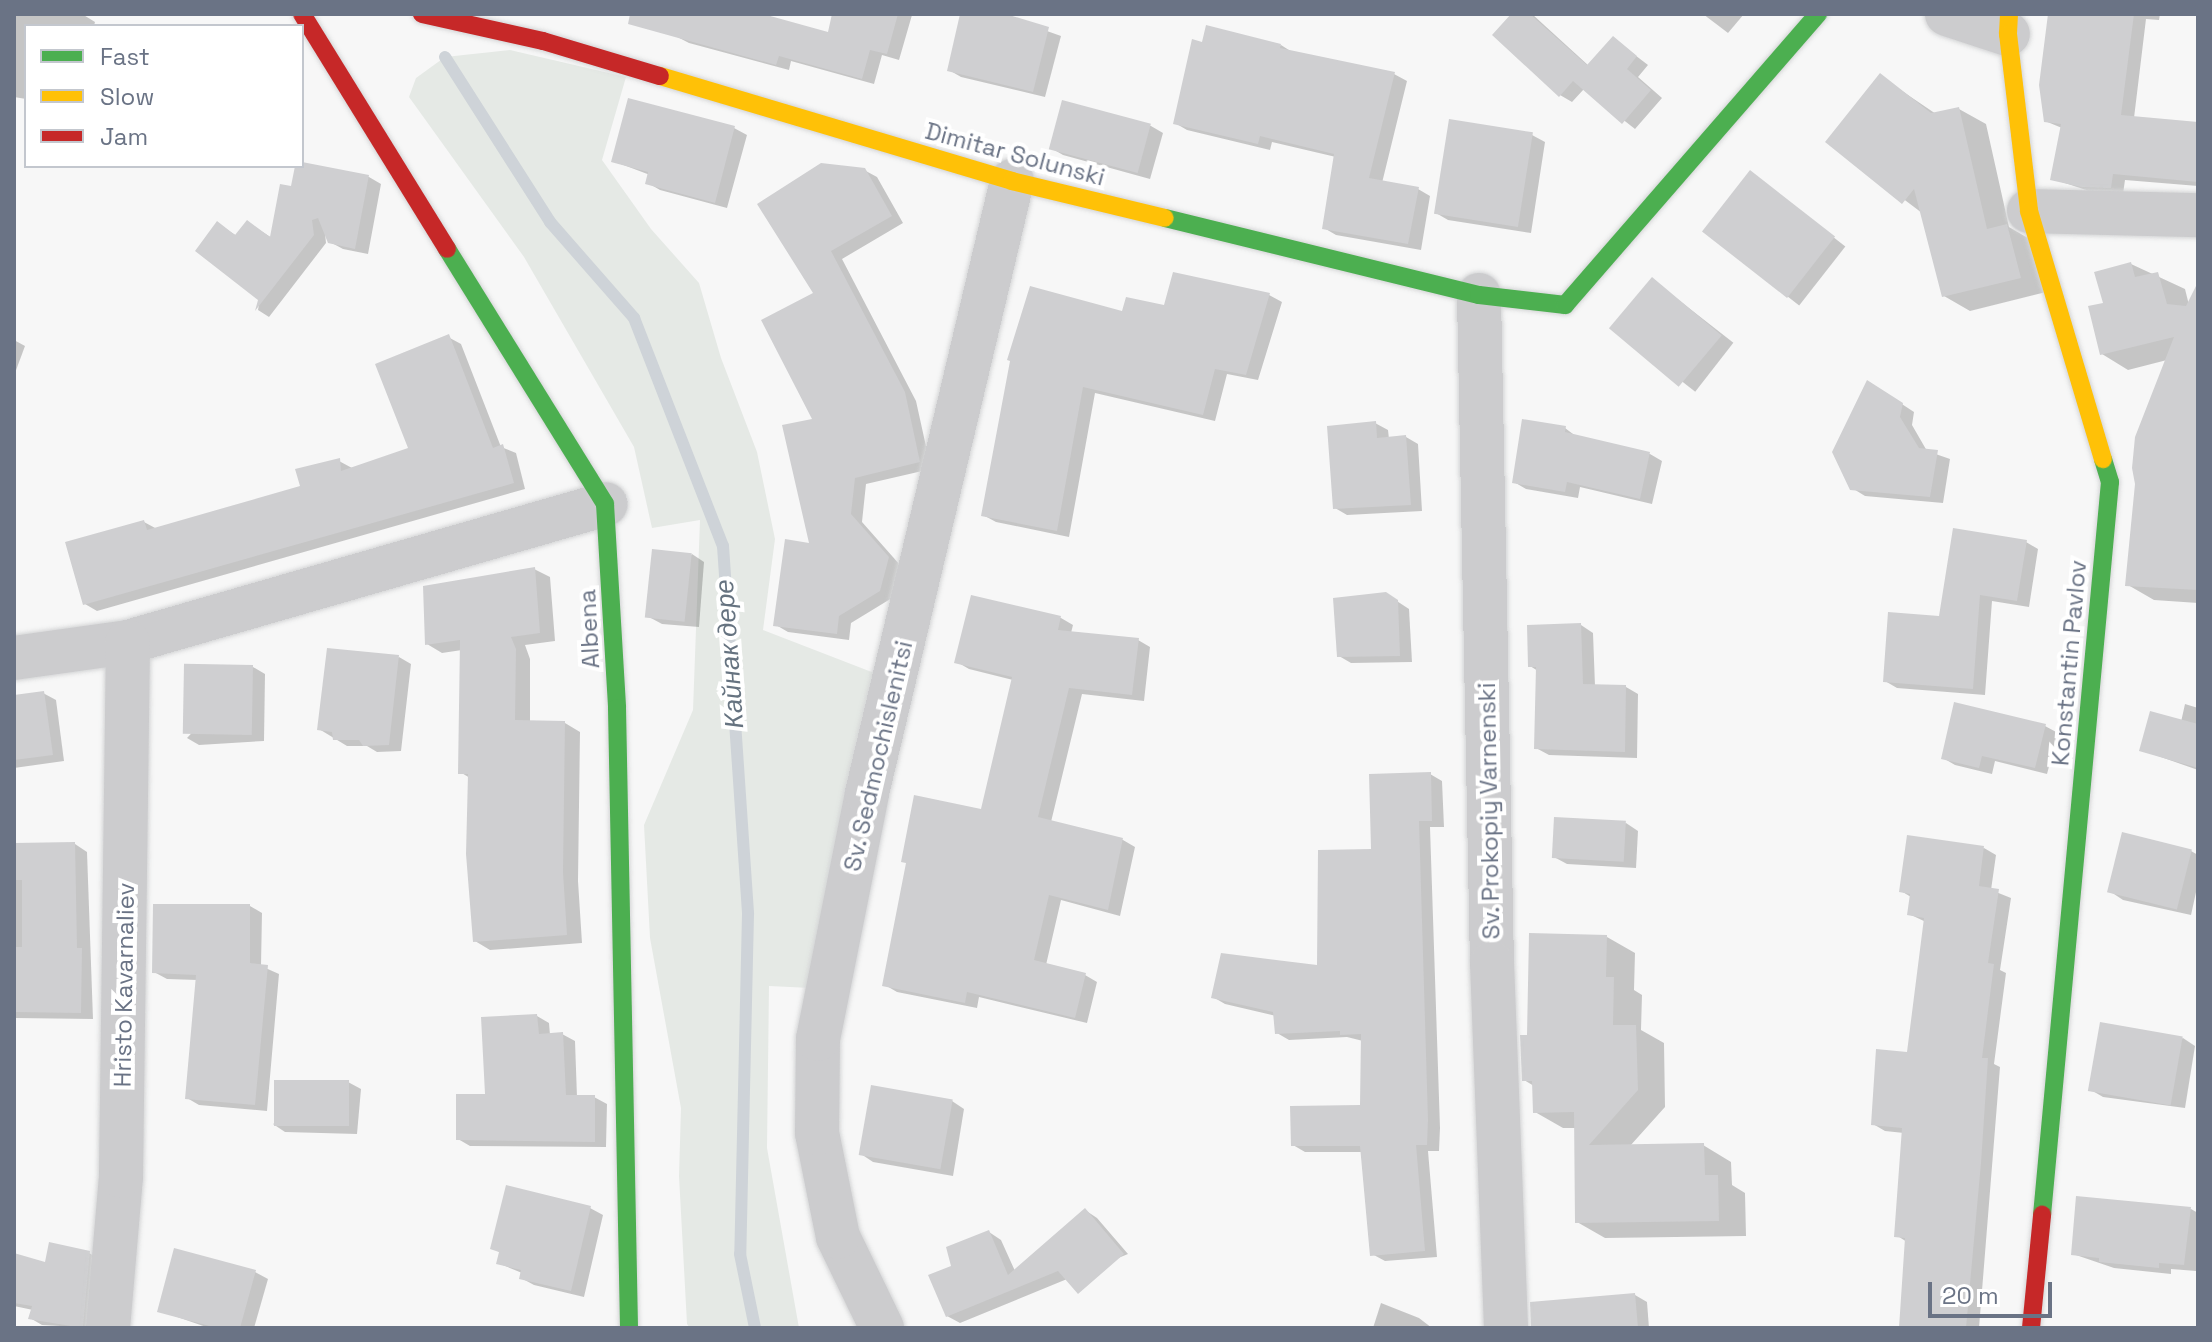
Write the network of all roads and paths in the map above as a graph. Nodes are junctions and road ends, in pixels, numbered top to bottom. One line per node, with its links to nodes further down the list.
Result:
1 (302, 14): 11 (street, Albena)
2 (422, 14): 6 (street, Dimitar Solunski)
3 (1818, 14): 10 (street, Dimitar Solunski)
4 (1947, 14): 5 (street)
5 (2008, 24): 8 (street, Konstantin Pavlov)
6 (542, 27): 7 (street, Dimitar Solunski)
7 (1012, 181): 10 (street, Dimitar Solunski); 16 (street, Sv. Sedmochislenitsi)
8 (2029, 211): 9 (street); 18 (street, Konstantin Pavlov)
9 (2198, 215)
10 (1479, 295): 17 (street, Sv. Prokopiy Varnenski)
11 (605, 504): 12 (street); 15 (street, Albena)
12 (128, 642): 13 (street); 14 (street, Hristo Kavarnaliev)
13 (14, 658)
14 (108, 1328)
15 (629, 1328)
16 (882, 1328)
17 (1506, 1328)
18 (2031, 1328)

